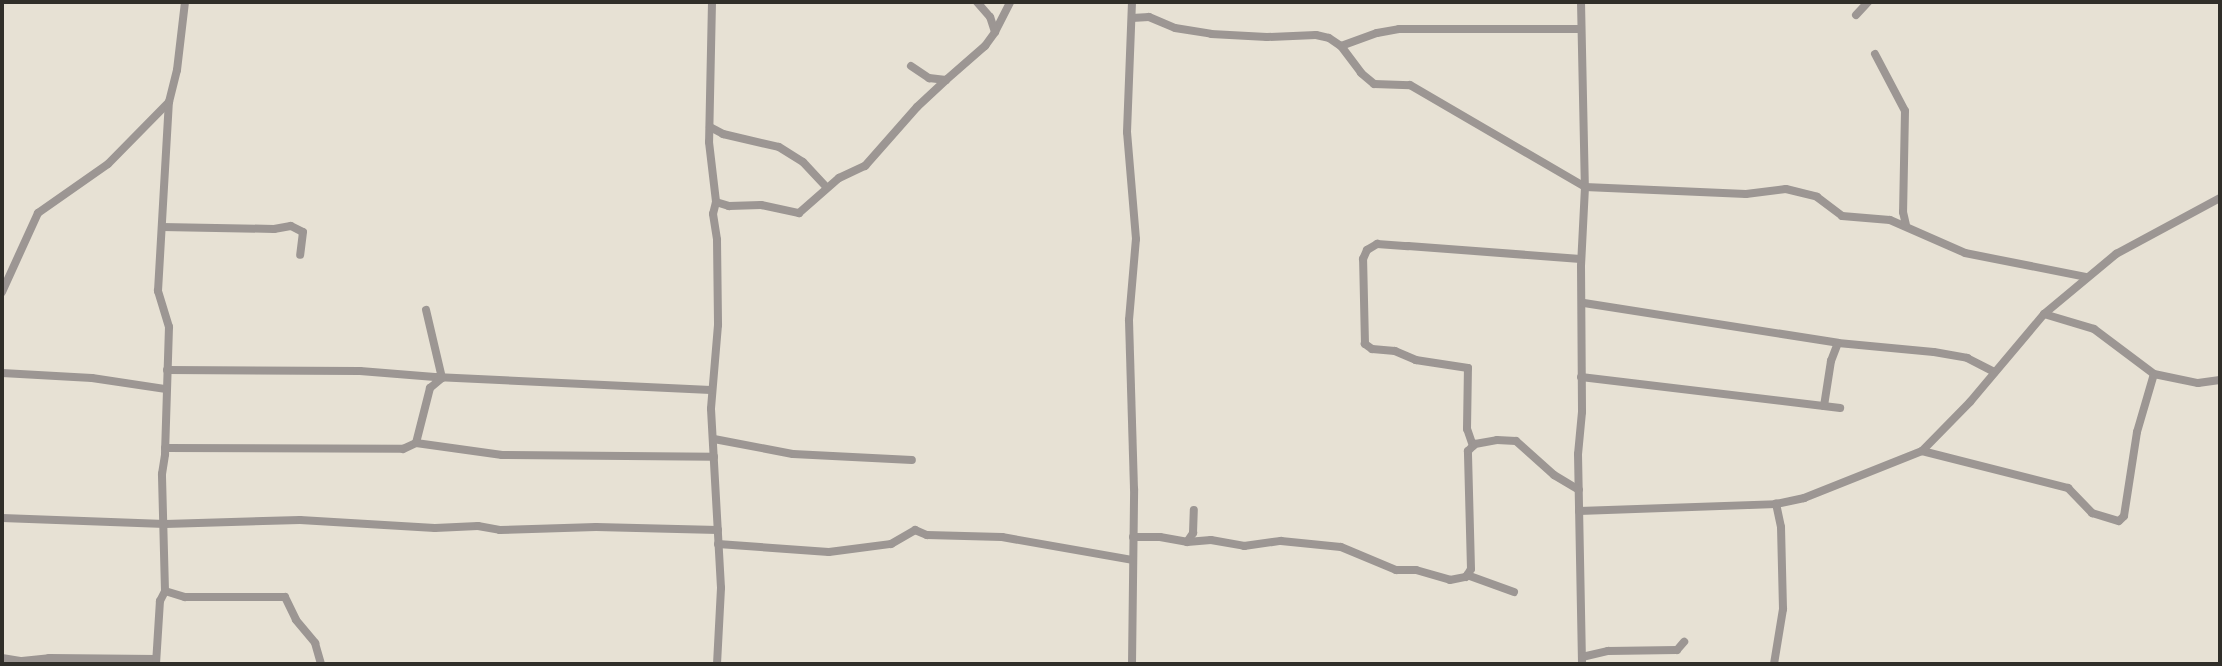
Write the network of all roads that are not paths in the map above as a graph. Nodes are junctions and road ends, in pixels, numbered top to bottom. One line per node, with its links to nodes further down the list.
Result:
1 (185, 2): 16 (street)
2 (712, 2): 17 (street)
3 (977, 2): 11 (street)
4 (1010, 2): 11 (street)
5 (1132, 2): 9 (street)
6 (1581, 2): 10 (street)
7 (1868, 2): 8 (street)
8 (1856, 15)
9 (1132, 18): 12 (street); 57 (street)
10 (1581, 29): 12 (street); 19 (street)
11 (995, 32): 15 (street)
12 (1341, 46): 19 (street)
13 (1875, 54): 22 (street)
14 (911, 66): 15 (street)
15 (946, 80): 18 (street)
16 (169, 102): 23 (street); 27 (street)
17 (710, 127): 18 (street); 21 (street)
18 (826, 187): 21 (street)
19 (1585, 187): 22 (street); 25 (street)
20 (2220, 198): 26 (street)
21 (716, 202): 40 (street)
22 (1906, 226): 26 (street)
23 (162, 228): 24 (street); 32 (street)
24 (300, 256)
25 (1581, 259): 28 (street); 45 (street)
26 (2086, 277): 30 (street)
27 (2, 292)
28 (1584, 303): 31 (street); 37 (street)
29 (426, 310): 36 (street)
30 (2044, 314): 33 (street); 35 (street)
31 (1839, 343): 33 (street); 41 (street)
32 (167, 370): 36 (street); 39 (street)
33 (1995, 372): 47 (street)
34 (2, 373): 39 (street)
35 (2154, 374): 38 (street); 47 (street)
36 (442, 377): 40 (street); 44 (street)
37 (1581, 377): 41 (street); 50 (street)
38 (2220, 381)
39 (166, 389): 46 (street)
40 (711, 390): 43 (street)
41 (1824, 406): 42 (street)
42 (1840, 408)
43 (714, 439): 48 (street); 49 (street)
44 (416, 443): 46 (street); 48 (street)
45 (1473, 446): 50 (street); 61 (street)
46 (165, 448): 55 (street)
47 (1923, 451): 51 (street)
48 (714, 457): 56 (street)
49 (912, 460)
50 (1579, 491): 53 (street)
51 (1776, 504): 53 (street); 71 (street)
52 (1194, 510): 58 (street)
53 (1579, 511): 66 (street)
54 (2, 519): 55 (street)
55 (165, 524): 56 (street); 62 (street)
56 (718, 530): 59 (street)
57 (1132, 537): 58 (street); 60 (street)
58 (1187, 542): 61 (street)
59 (718, 544): 60 (street); 69 (street)
60 (1132, 560): 70 (street)
61 (1467, 575): 63 (street)
62 (165, 591): 67 (street); 68 (street)
63 (1514, 592)
64 (1684, 642): 66 (street)
65 (2, 658): 67 (street)
66 (1582, 661)
67 (156, 662)
68 (321, 664)
69 (717, 664)
70 (1132, 664)
71 (1774, 664)

